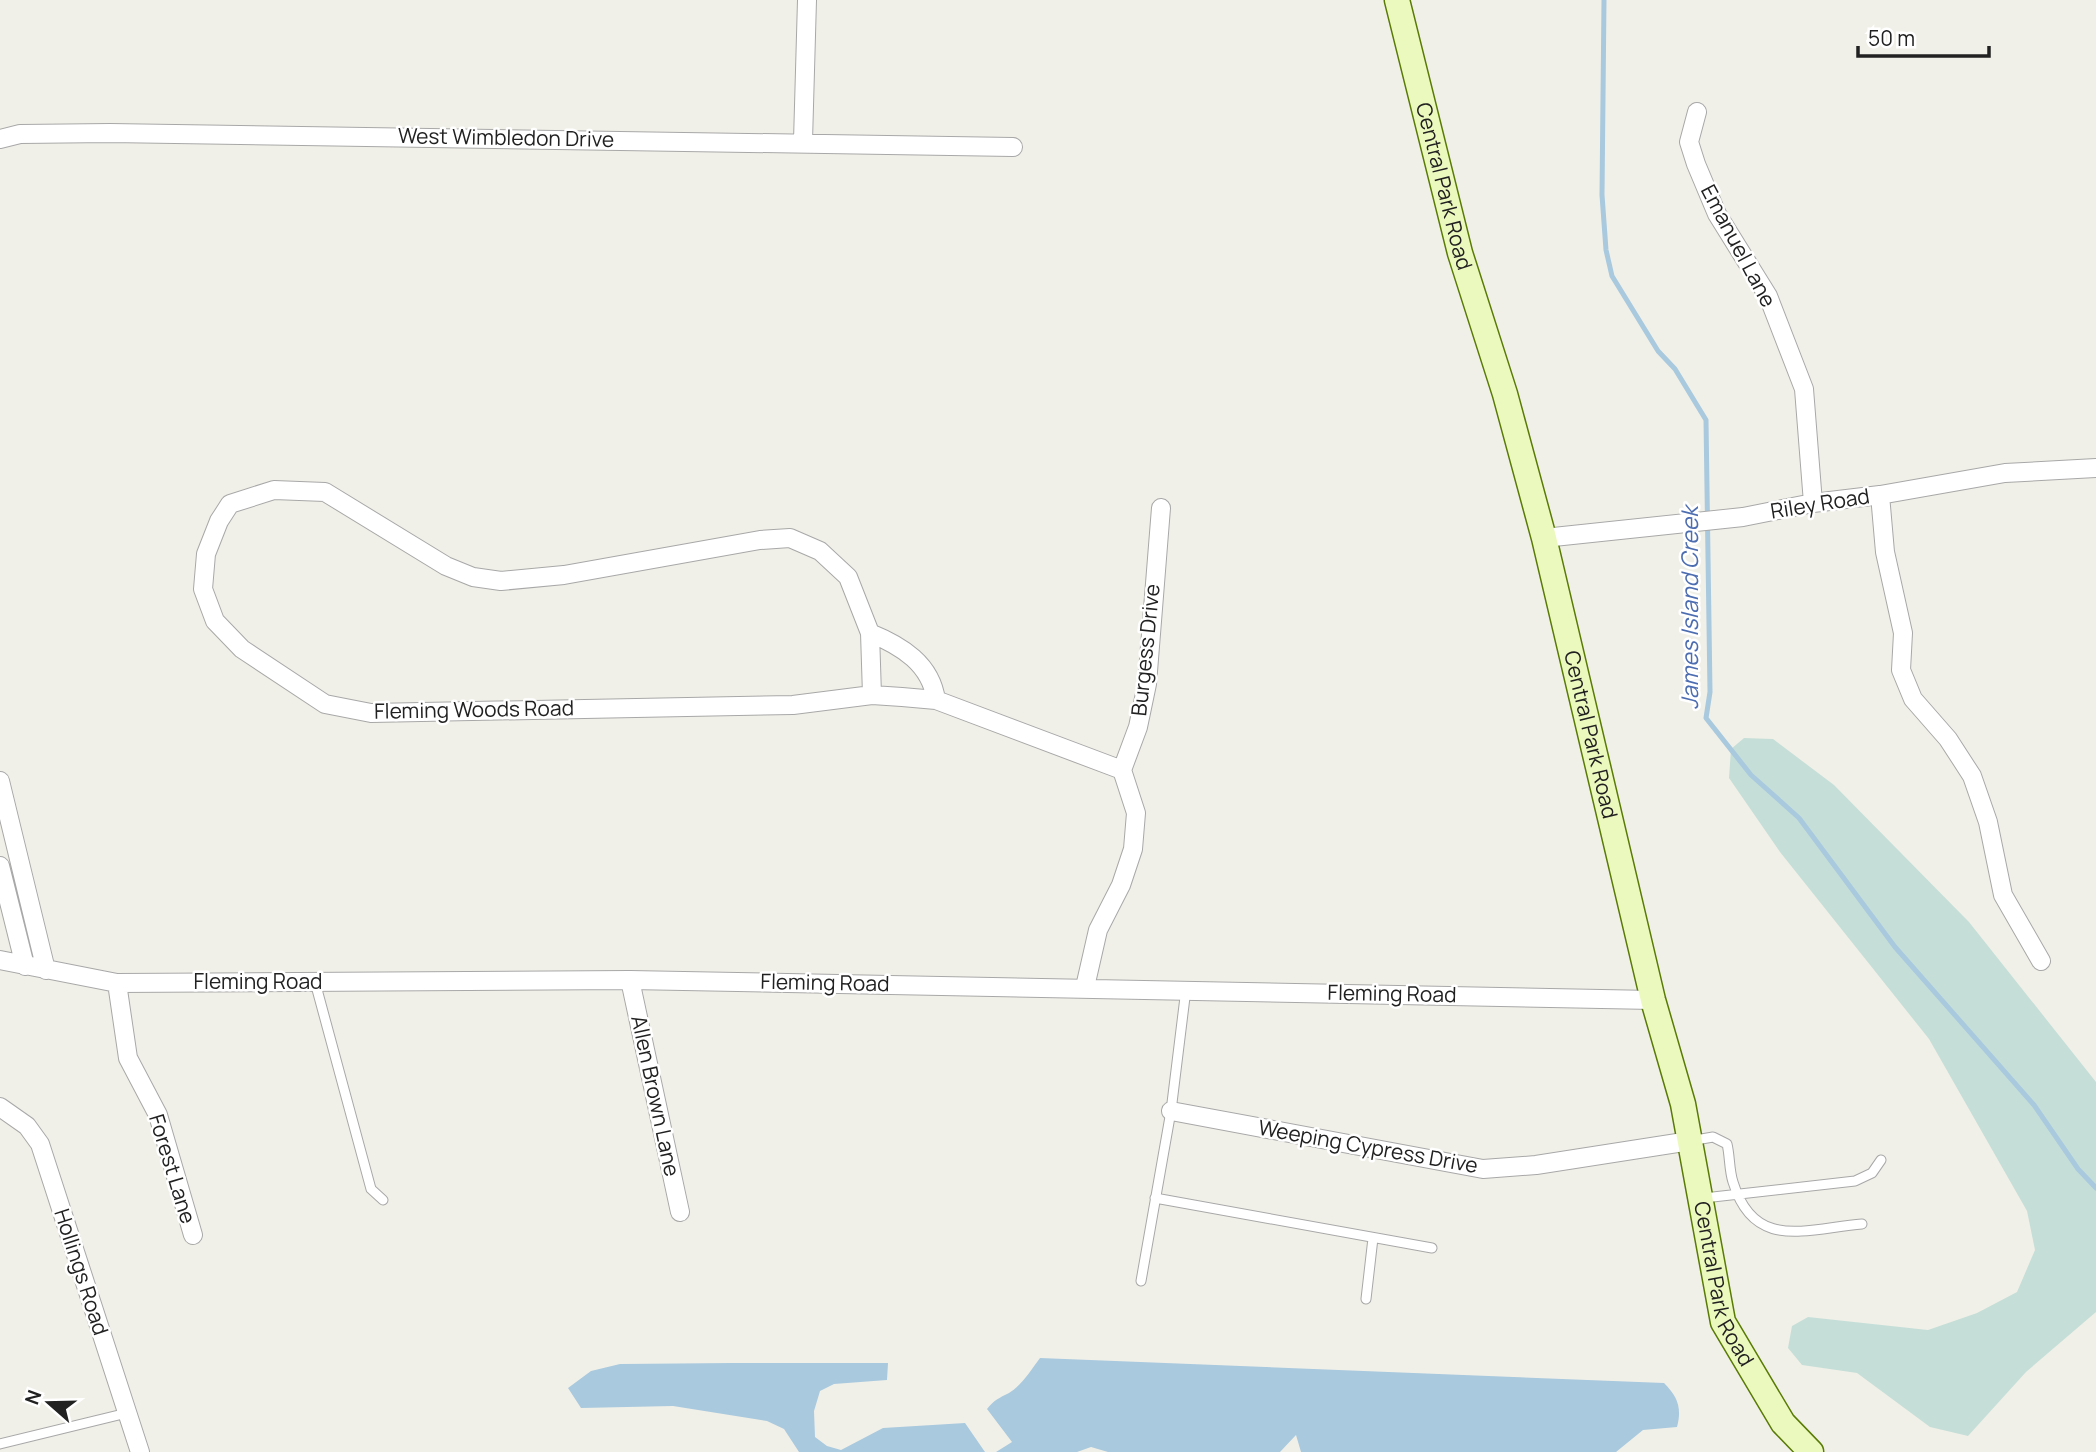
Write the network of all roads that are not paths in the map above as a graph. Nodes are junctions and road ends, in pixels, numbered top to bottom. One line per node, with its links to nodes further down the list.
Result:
1 (807, 0): 5 (street)
2 (1397, 0): 11 (street, Central Park Road)
3 (1697, 112): 9 (street, Emanuel Lane)
4 (0, 139): 5 (street, West Wimbledon Drive)
5 (803, 141): 6 (street, West Wimbledon Drive)
6 (1013, 147)
7 (2096, 468): 8 (street, Riley Road)
8 (1880, 495): 9 (street, Riley Road); 20 (street)
9 (1813, 503): 11 (street, Riley Road)
10 (1161, 508): 15 (street, Burgess Drive)
11 (1544, 538): 28 (street, Central Park Road)
12 (870, 633): 13 (street, Fleming Woods Road); 13 (street, Fleming Woods Road); 14 (street)
13 (872, 695): 14 (street, Fleming Woods Road)
14 (936, 701): 15 (street, Fleming Woods Road)
15 (1122, 770): 26 (street)
16 (0, 781): 17 (street)
17 (19, 859): 18 (lane); 22 (street)
18 (0, 865): 21 (street)
19 (0, 960): 21 (street, Fleming Road)
20 (2041, 961)
21 (25, 966): 22 (street, Fleming Road)
22 (46, 970): 25 (street, Fleming Road)
23 (630, 980): 24 (street, Fleming Road); 26 (street, Fleming Road); 37 (street, Allen Brown Lane)
24 (315, 982): 25 (street, Fleming Road); 36 (lane)
25 (117, 983): 39 (street, Forest Lane)
26 (1085, 987): 27 (street, Fleming Road)
27 (1186, 989): 28 (street, Fleming Road); 30 (lane)
28 (1653, 1000): 31 (street, Central Park Road)
29 (0, 1107): 44 (street, Hollings Road)
30 (1171, 1111): 31 (street, Weeping Cypress Drive); 34 (lane)
31 (1690, 1141): 33 (lane); 35 (street, Central Park Road)
32 (1881, 1160): 33 (lane)
33 (1737, 1194): 35 (lane); 38 (lane)
34 (1155, 1198): 40 (lane); 42 (lane)
35 (1699, 1198): 47 (street, Central Park Road)
36 (383, 1200)
37 (680, 1212)
38 (1861, 1224)
39 (193, 1235)
40 (1373, 1238): 41 (lane); 43 (lane)
41 (1432, 1248)
42 (1141, 1281)
43 (1366, 1299)
44 (127, 1413): 45 (lane); 46 (street, Hollings Road)
45 (0, 1444)
46 (140, 1452)
47 (1811, 1452)

